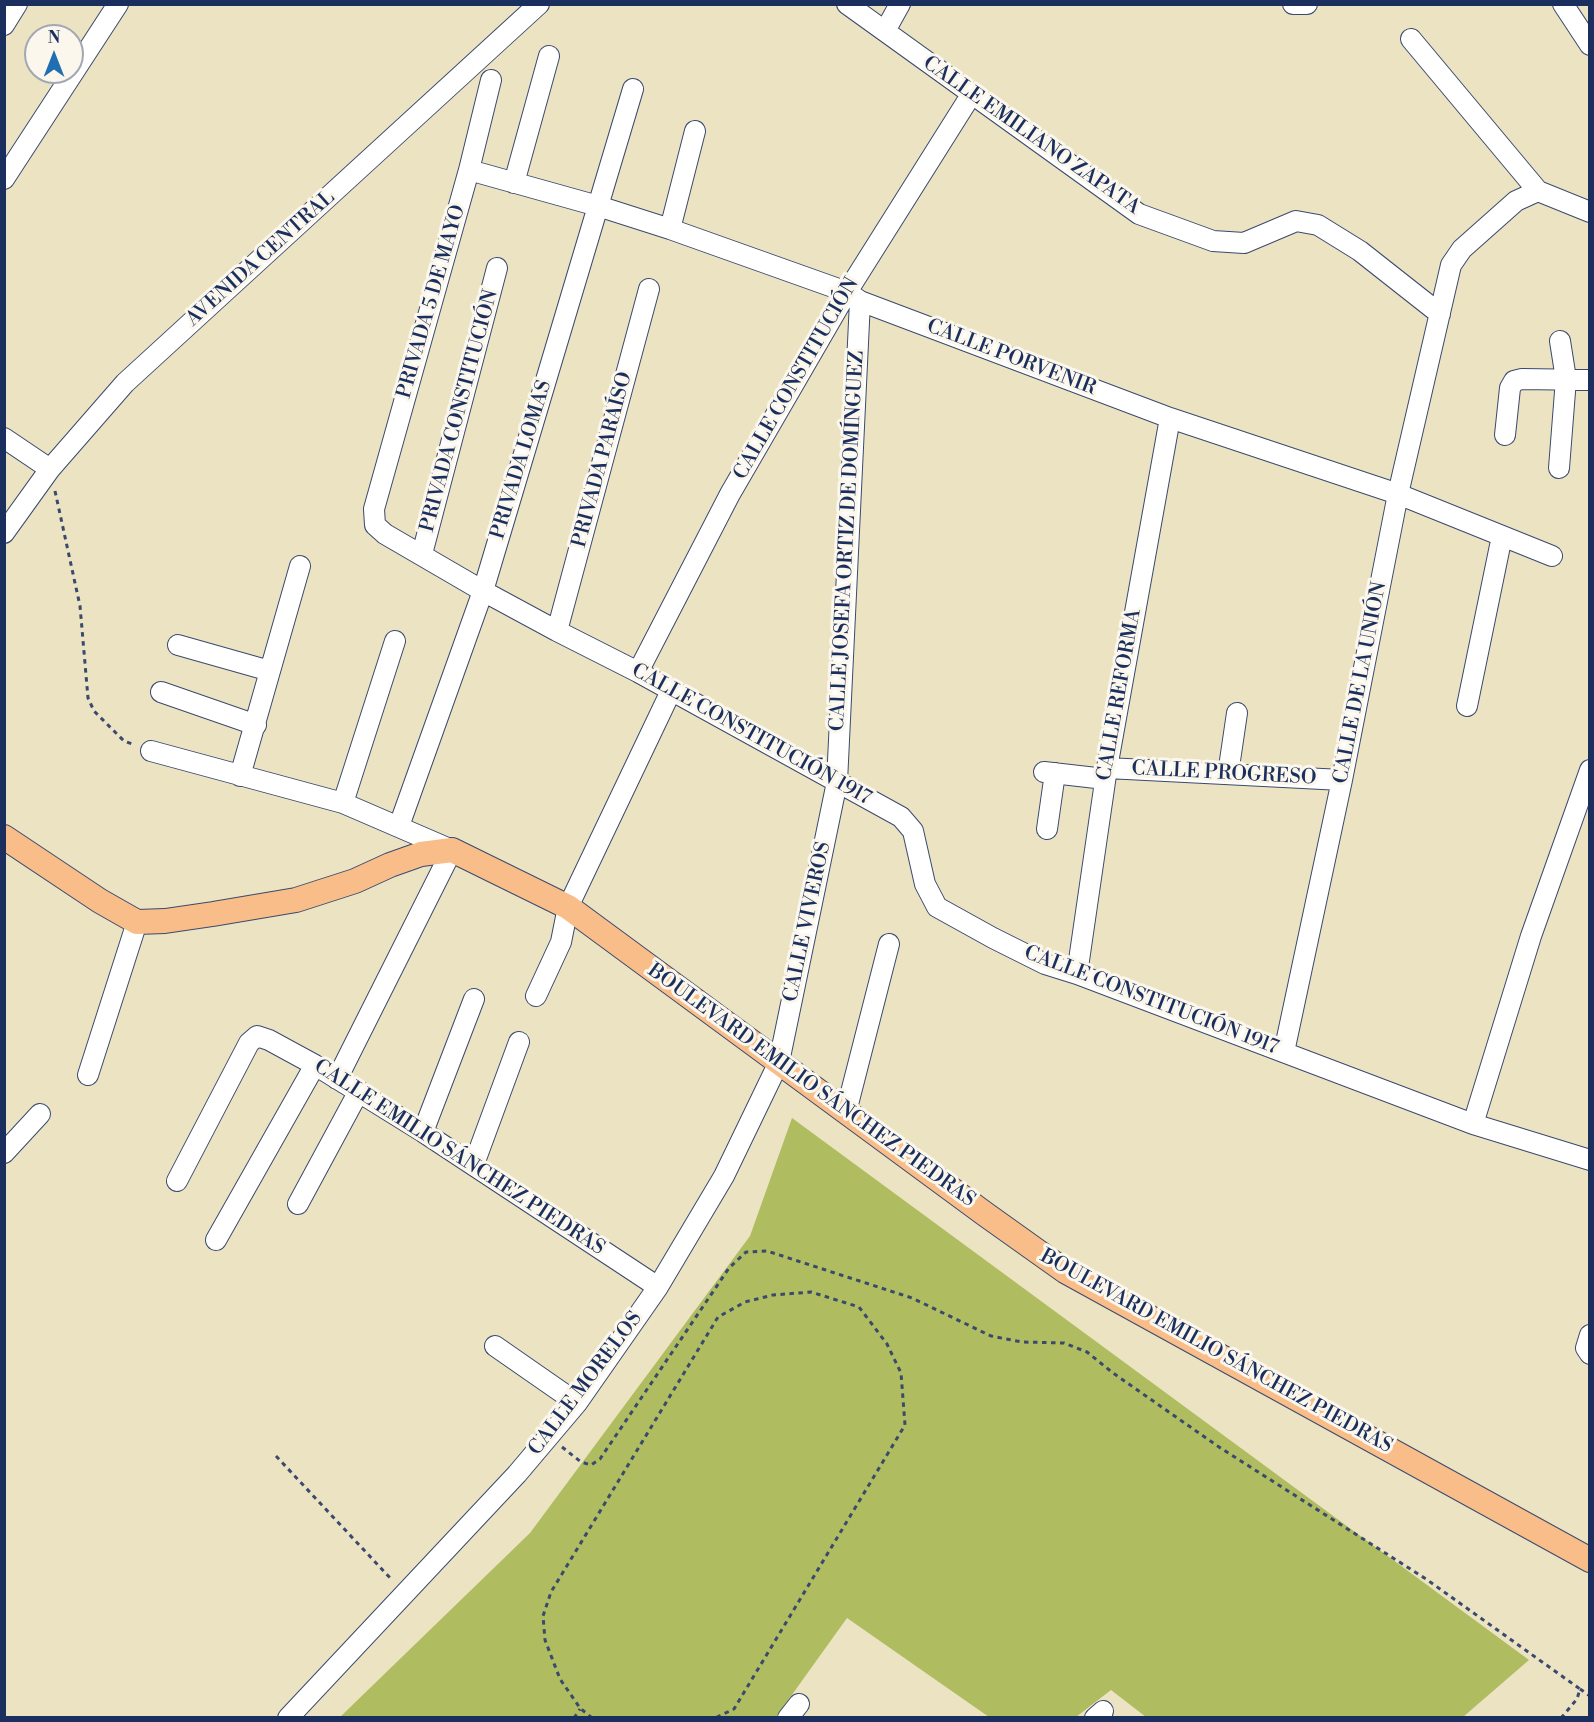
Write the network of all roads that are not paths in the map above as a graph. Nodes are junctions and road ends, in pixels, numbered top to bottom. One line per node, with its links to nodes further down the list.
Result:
1 (118, 4): 17 (street)
2 (539, 4): 34 (street, AVENIDA CENTRAL)
3 (848, 4): 8 (street, CALLE EMILIANO ZAPATA)
4 (900, 4): 8 (street)
5 (1293, 4): 6 (street)
6 (1307, 4)
7 (1563, 4): 10 (street)
8 (885, 31): 14 (street, CALLE EMILIANO ZAPATA)
9 (1411, 39): 19 (street)
10 (1590, 45)
11 (549, 56): 18 (street)
12 (492, 80): 16 (street, PRIVADA 5 DE MAYO)
13 (633, 89): 20 (street, PRIVADA LOMAS)
14 (971, 95): 25 (street, CALLE CONSTITUCIÓN); 26 (street, CALLE EMILIANO ZAPATA)
15 (695, 131): 22 (street)
16 (469, 170): 18 (street, CALLE PORVENIR); 36 (street, PRIVADA 5 DE MAYO)
17 (4, 179)
18 (514, 183): 20 (street, CALLE PORVENIR)
19 (1538, 191): 21 (street); 26 (street)
20 (598, 207): 22 (street, CALLE PORVENIR); 42 (street, PRIVADA LOMAS)
21 (1590, 212)
22 (670, 229): 25 (street, CALLE PORVENIR)
23 (497, 268): 39 (street, PRIVADA CONSTITUCIÓN)
24 (649, 289): 43 (street, PRIVADA PARAÍSO)
25 (854, 296): 30 (street, CALLE PORVENIR); 47 (street, CALLE CONSTITUCIÓN); 59 (street, CALLE JOSEFA ORTIZ DE DOMÍNGUEZ)
26 (1440, 314): 35 (street, CALLE DE LA UNIÓN)
27 (1560, 341): 28 (street)
28 (1566, 380): 29 (street); 31 (street); 33 (street)
29 (1590, 380)
30 (1170, 418): 35 (street, CALLE PORVENIR); 55 (street, CALLE REFORMA)
31 (1505, 435)
32 (4, 438): 34 (street)
33 (1559, 468)
34 (50, 469): 37 (street, AVENIDA CENTRAL)
35 (1398, 494): 38 (street, CALLE PORVENIR); 58 (street, CALLE DE LA UNIÓN)
36 (375, 525): 39 (street, CALLE CONSTITUCIÓN 1917)
37 (4, 533)
38 (1502, 536): 40 (street, CALLE PORVENIR); 50 (street)
39 (422, 554): 42 (street, CALLE CONSTITUCIÓN 1917)
40 (1552, 556)
41 (300, 566): 46 (street)
42 (483, 591): 43 (street, CALLE CONSTITUCIÓN 1917); 61 (street, PRIVADA LOMAS)
43 (557, 631): 47 (street, CALLE CONSTITUCIÓN 1917)
44 (395, 641): 60 (street)
45 (178, 645): 46 (street)
46 (270, 671): 52 (street)
47 (638, 672): 48 (street, CALLE CONSTITUCIÓN 1917)
48 (670, 691): 59 (street, CALLE CONSTITUCIÓN 1917); 65 (street)
49 (161, 692): 52 (street)
50 (1467, 706)
51 (1237, 712): 56 (street)
52 (256, 724): 57 (street)
53 (151, 751): 57 (street)
54 (1590, 770): 80 (street)
55 (1106, 773): 56 (street, CALLE PROGRESO); 62 (street, CALLE PROGRESO); 68 (street, CALLE REFORMA)
56 (1228, 774): 58 (street, CALLE PROGRESO)
57 (240, 776): 60 (street)
58 (1342, 780): 72 (street, CALLE DE LA UNIÓN)
59 (837, 782): 68 (street, CALLE CONSTITUCIÓN 1917); 73 (street, CALLE VIVEROS)
60 (343, 803): 61 (street)
61 (399, 826): 64 (street)
62 (1047, 829)
63 (4, 837): 66 (main road)
64 (452, 850): 65 (main road, BOULEVARD EMILIO SÁNCHEZ PIEDRAS); 66 (main road); 76 (street)
65 (568, 906): 69 (street); 73 (main road, BOULEVARD EMILIO SÁNCHEZ PIEDRAS)
66 (136, 922): 75 (street)
67 (889, 944): 78 (street)
68 (1077, 974): 72 (street, CALLE CONSTITUCIÓN 1917)
69 (536, 996)
70 (474, 999): 81 (street)
71 (519, 1042): 84 (street)
72 (1284, 1052): 80 (street, CALLE CONSTITUCIÓN 1917)
73 (778, 1062): 78 (main road, BOULEVARD EMILIO SÁNCHEZ PIEDRAS); 88 (street, CALLE MORELOS)
74 (315, 1065): 76 (street, CALLE EMILIO SÁNCHEZ PIEDRAS); 85 (street, CALLE EMILIO SÁNCHEZ PIEDRAS); 87 (street)
75 (88, 1075)
76 (337, 1079): 77 (street, CALLE EMILIO SÁNCHEZ PIEDRAS)
77 (359, 1091): 81 (street, CALLE EMILIO SÁNCHEZ PIEDRAS); 86 (street)
78 (846, 1112): 93 (main road, BOULEVARD EMILIO SÁNCHEZ PIEDRAS)
79 (40, 1114): 82 (street)
80 (1473, 1124): 83 (street, CALLE CONSTITUCIÓN 1917)
81 (423, 1132): 84 (street, CALLE EMILIO SÁNCHEZ PIEDRAS)
82 (4, 1153)
83 (1590, 1160)
84 (474, 1164): 88 (street, CALLE EMILIO SÁNCHEZ PIEDRAS)
85 (177, 1181)
86 (298, 1204)
87 (216, 1240)
88 (658, 1287): 92 (street, CALLE MORELOS)
89 (1590, 1335): 91 (street)
90 (495, 1346): 92 (street)
91 (1590, 1354)
92 (577, 1403): 94 (street, CALLE MORELOS)
93 (1590, 1560)
94 (288, 1718)

